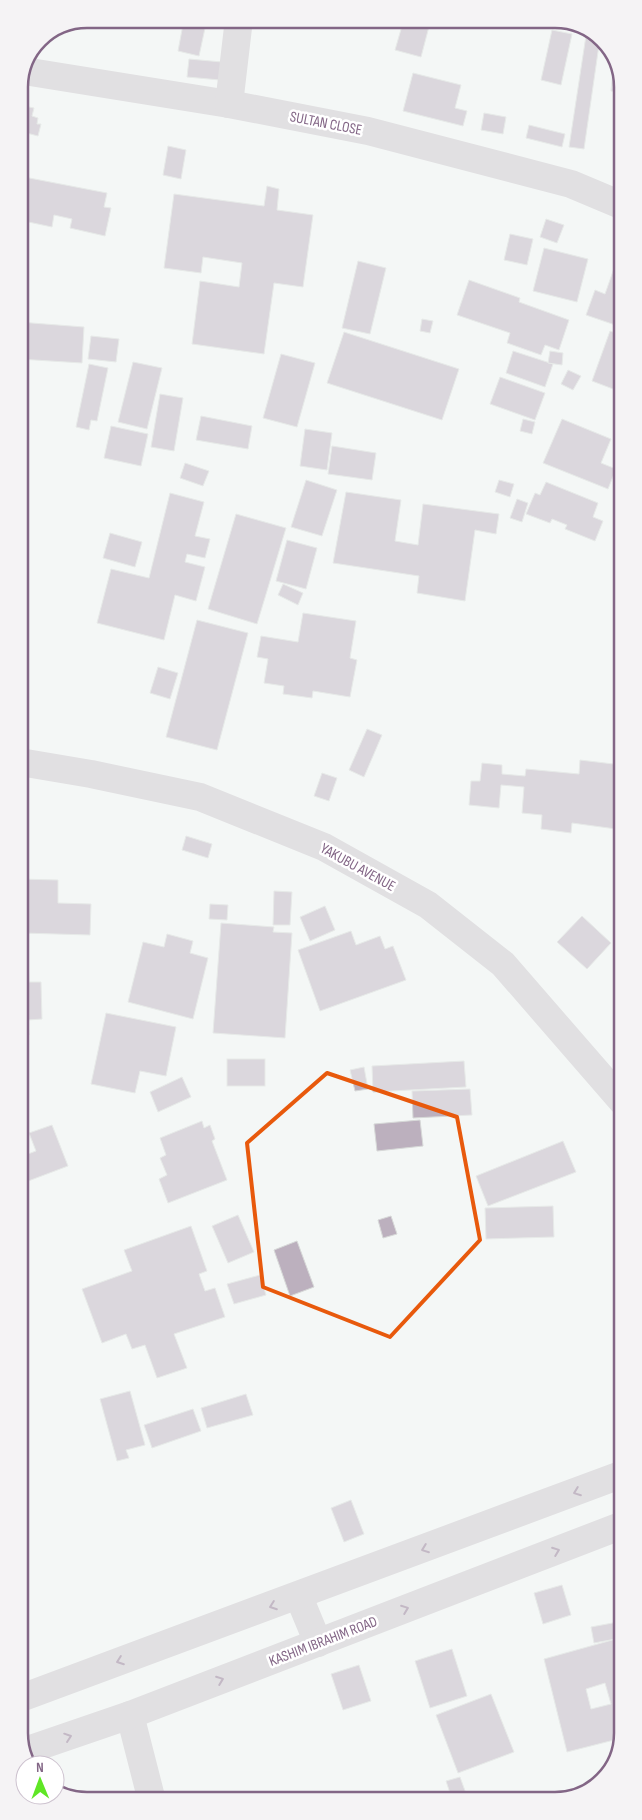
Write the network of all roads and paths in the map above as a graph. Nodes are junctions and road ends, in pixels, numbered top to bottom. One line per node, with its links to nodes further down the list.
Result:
1 (239, 27): 3 (street)
2 (30, 72): 3 (street, SULTAN CLOSE)
3 (229, 104): 4 (street, SULTAN CLOSE)
4 (614, 202)
5 (28, 763): 6 (street, YAKUBU AVENUE)
6 (614, 1091)
7 (614, 1477): 9 (street, one-way to 9)
8 (614, 1528): 10 (street, KASHIM IBRAHIM ROAD, one-way to 8)
9 (298, 1597): 10 (street); 11 (street, one-way to 11)
10 (318, 1643): 12 (street, KASHIM IBRAHIM ROAD, one-way to 10)
11 (28, 1695)
12 (130, 1715): 13 (street, KASHIM IBRAHIM ROAD, one-way to 12); 14 (street)
13 (30, 1749)
14 (150, 1792)

